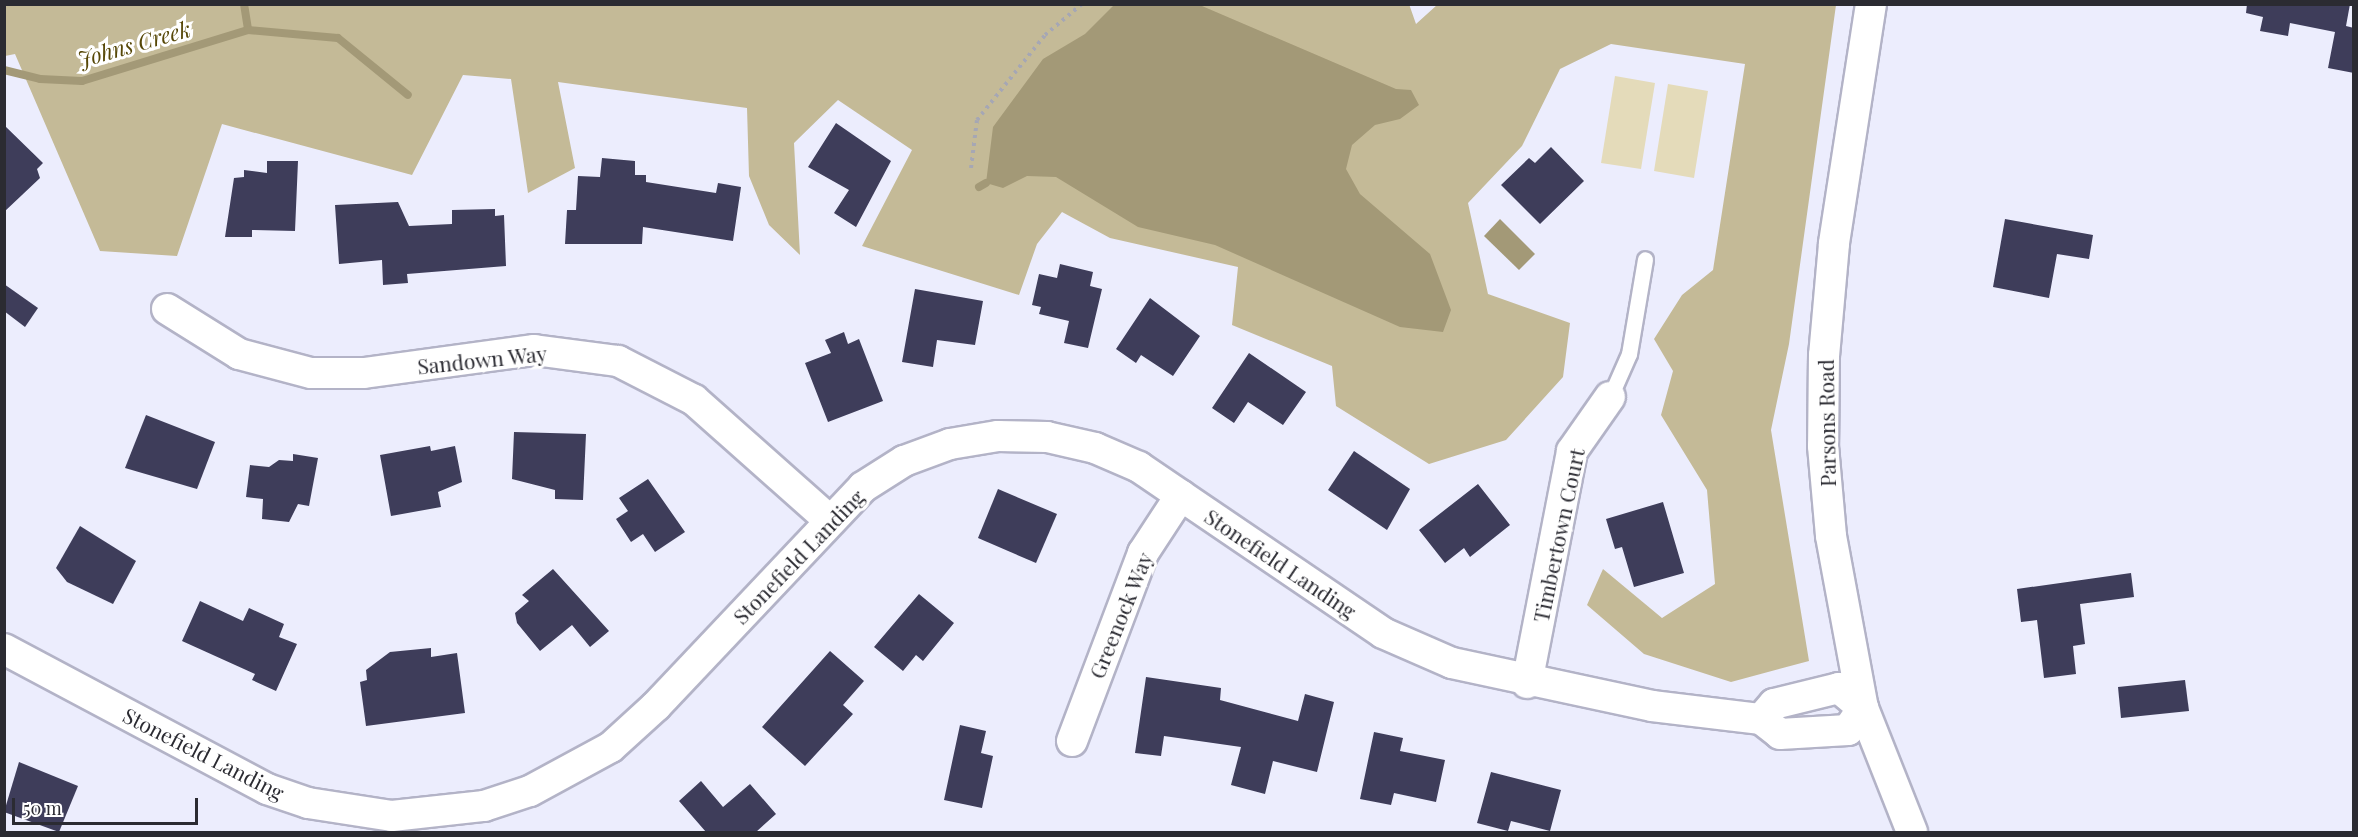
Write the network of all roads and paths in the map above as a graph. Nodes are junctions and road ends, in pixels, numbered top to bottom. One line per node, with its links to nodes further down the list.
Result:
1 (1082, 4): 3 (path)
2 (1871, 4): 11 (street, Parsons Road)
3 (971, 168)
4 (1645, 259): 6 (lane)
5 (167, 309): 8 (street, Sandown Way)
6 (1610, 397): 10 (street, Timbertown Court)
7 (1181, 495): 8 (street, Stonefield Landing); 10 (street, Stonefield Landing); 12 (street, Greenock Way)
8 (828, 519): 9 (street, Stonefield Landing)
9 (4, 649)
10 (1527, 684): 11 (street, Stonefield Landing)
11 (1863, 708): 13 (street, Parsons Road)
12 (1072, 741)
13 (1912, 832)

